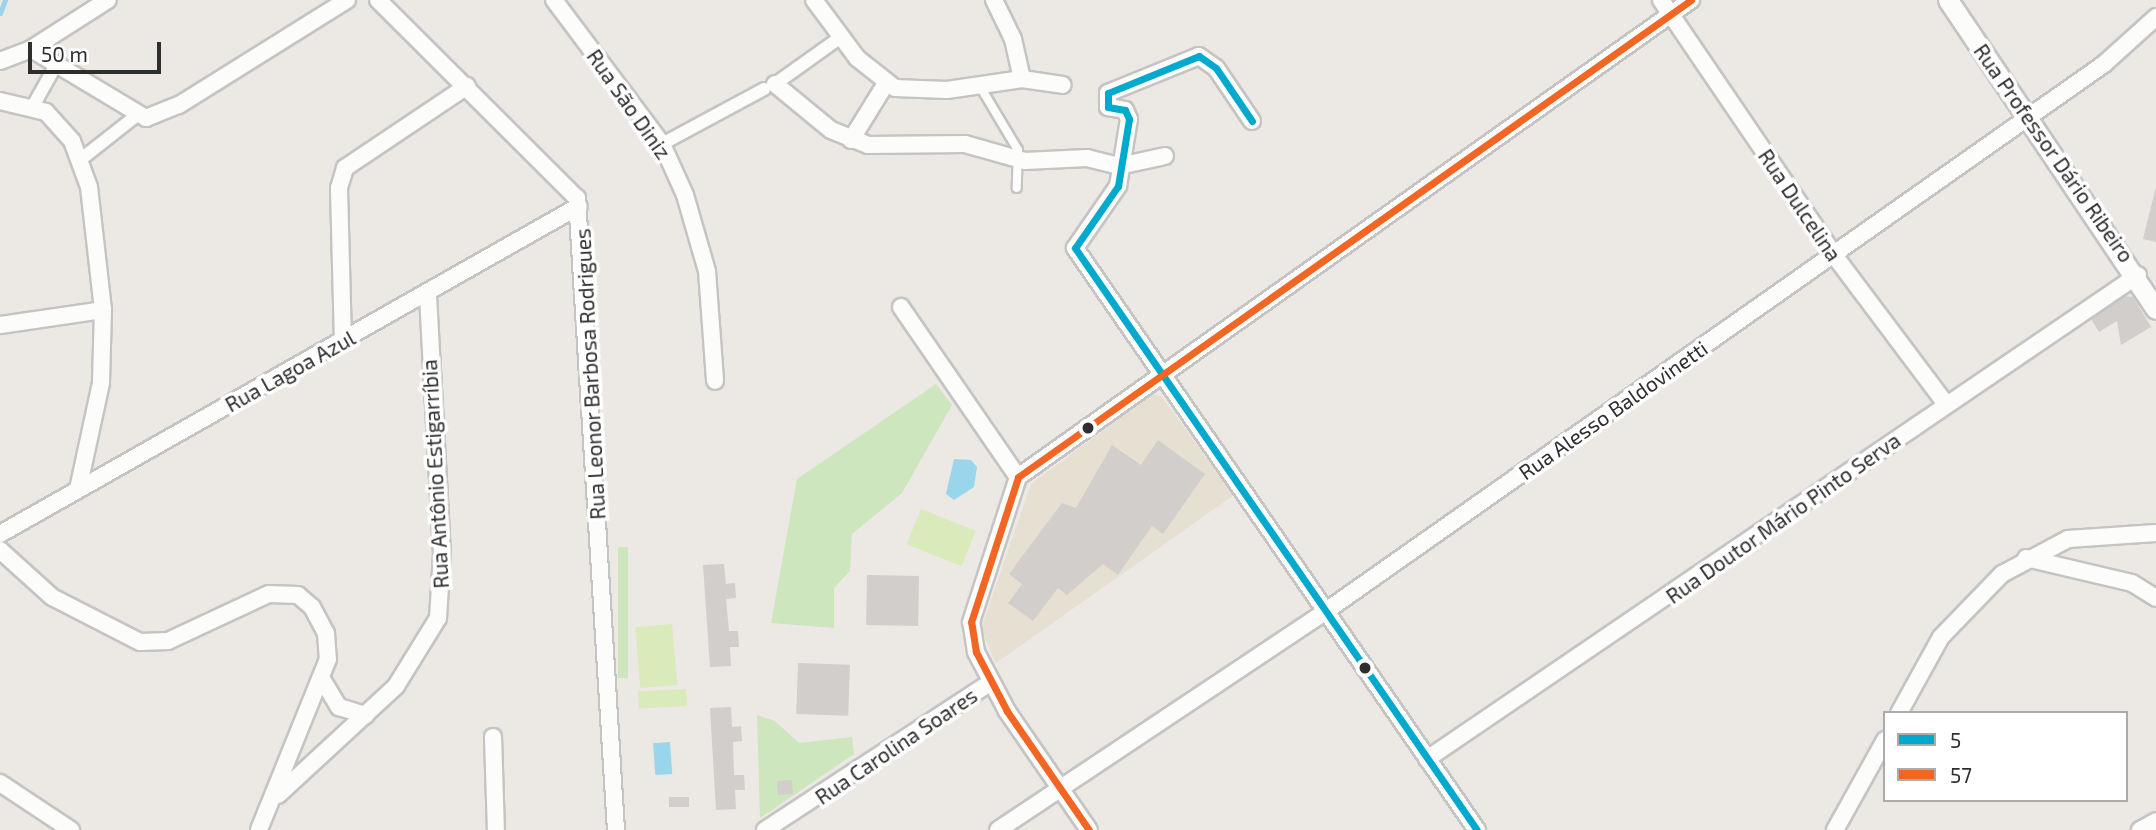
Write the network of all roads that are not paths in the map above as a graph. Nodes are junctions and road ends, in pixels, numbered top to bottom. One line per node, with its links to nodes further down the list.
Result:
1 (108, 0): 12 (street)
2 (347, 0): 23 (street)
3 (378, 0): 18 (street, Rua Leonor Barbosa Rodrigues)
4 (555, 0): 27 (street, Rua São Diniz)
5 (814, 0): 11 (street)
6 (994, 0): 15 (street)
7 (1691, 0): 9 (street)
8 (1948, 0): 24 (street, Rua Professor Dário Ribeiro)
9 (1666, 7): 34 (street, Rua Dulcelina); 42 (street)
10 (2156, 17): 24 (street, Rua Alesso Baldovinetti)
11 (841, 37): 16 (street); 19 (street)
12 (31, 49): 13 (street); 14 (street)
13 (0, 61)
14 (56, 65): 22 (street); 23 (street)
15 (1021, 79): 17 (street); 20 (street)
16 (885, 85): 20 (street); 26 (street)
17 (1063, 85)
18 (467, 86): 33 (street, Rua Leonor Barbosa Rodrigues); 41 (street)
19 (770, 87): 26 (street); 27 (street)
20 (981, 88): 29 (lane)
21 (0, 101): 22 (street)
22 (33, 106): 30 (street)
23 (136, 116): 30 (street)
24 (2029, 117): 34 (street, Rua Alesso Baldovinetti); 35 (street, Rua Professor Dário Ribeiro)
25 (1252, 121): 31 (street)
26 (851, 140): 29 (street)
27 (662, 144): 43 (street, Rua São Diniz)
28 (1165, 156): 31 (street)
29 (1019, 159): 31 (street); 32 (lane)
30 (80, 160): 39 (street)
31 (1119, 166): 42 (street)
32 (1017, 188)
33 (579, 206): 36 (street, Rua Lagoa Azul); 67 (street, Rua Leonor Barbosa Rodrigues)
34 (1833, 255): 44 (street, Rua Dulcelina); 52 (street, Rua Alesso Baldovinetti)
35 (2147, 276): 38 (street, Rua Professor Dário Ribeiro); 44 (street, Rua Doutor Mário Pinto Serva)
36 (428, 292): 41 (street, Rua Lagoa Azul); 56 (street, Rua Antônio Estigarríbia)
37 (901, 307): 45 (street)
38 (2156, 309)
39 (103, 310): 40 (street); 46 (street)
40 (0, 325)
41 (343, 342): 46 (street, Rua Lagoa Azul)
42 (1161, 372): 45 (street); 52 (street)
43 (715, 381)
44 (1946, 404): 59 (street, Rua Doutor Mário Pinto Serva)
45 (1018, 477): 54 (street)
46 (78, 489): 48 (street, Rua Lagoa Azul)
47 (2156, 533): 50 (street)
48 (0, 534)
49 (0, 550): 53 (street)
50 (2026, 558): 51 (street); 55 (street)
51 (2156, 598)
52 (1326, 611): 59 (street); 61 (street, Rua Alesso Baldovinetti)
53 (322, 679): 56 (street); 62 (street)
54 (991, 682): 61 (street); 68 (street, Rua Carolina Soares)
55 (1900, 711)
56 (366, 715): 62 (street, Rua Antônio Estigarríbia)
57 (493, 737): 66 (street)
58 (1883, 744): 72 (street)
59 (1427, 759): 71 (street)
60 (0, 783): 64 (street)
61 (1061, 792): 69 (street, Rua Alesso Baldovinetti); 70 (street)
62 (273, 802): 65 (street)
63 (2156, 821): 73 (street)
64 (71, 830)
65 (259, 830)
66 (496, 830)
67 (616, 830)
68 (765, 830)
69 (998, 830)
70 (1089, 830)
71 (1477, 830)
72 (1835, 830)
73 (2140, 830)

